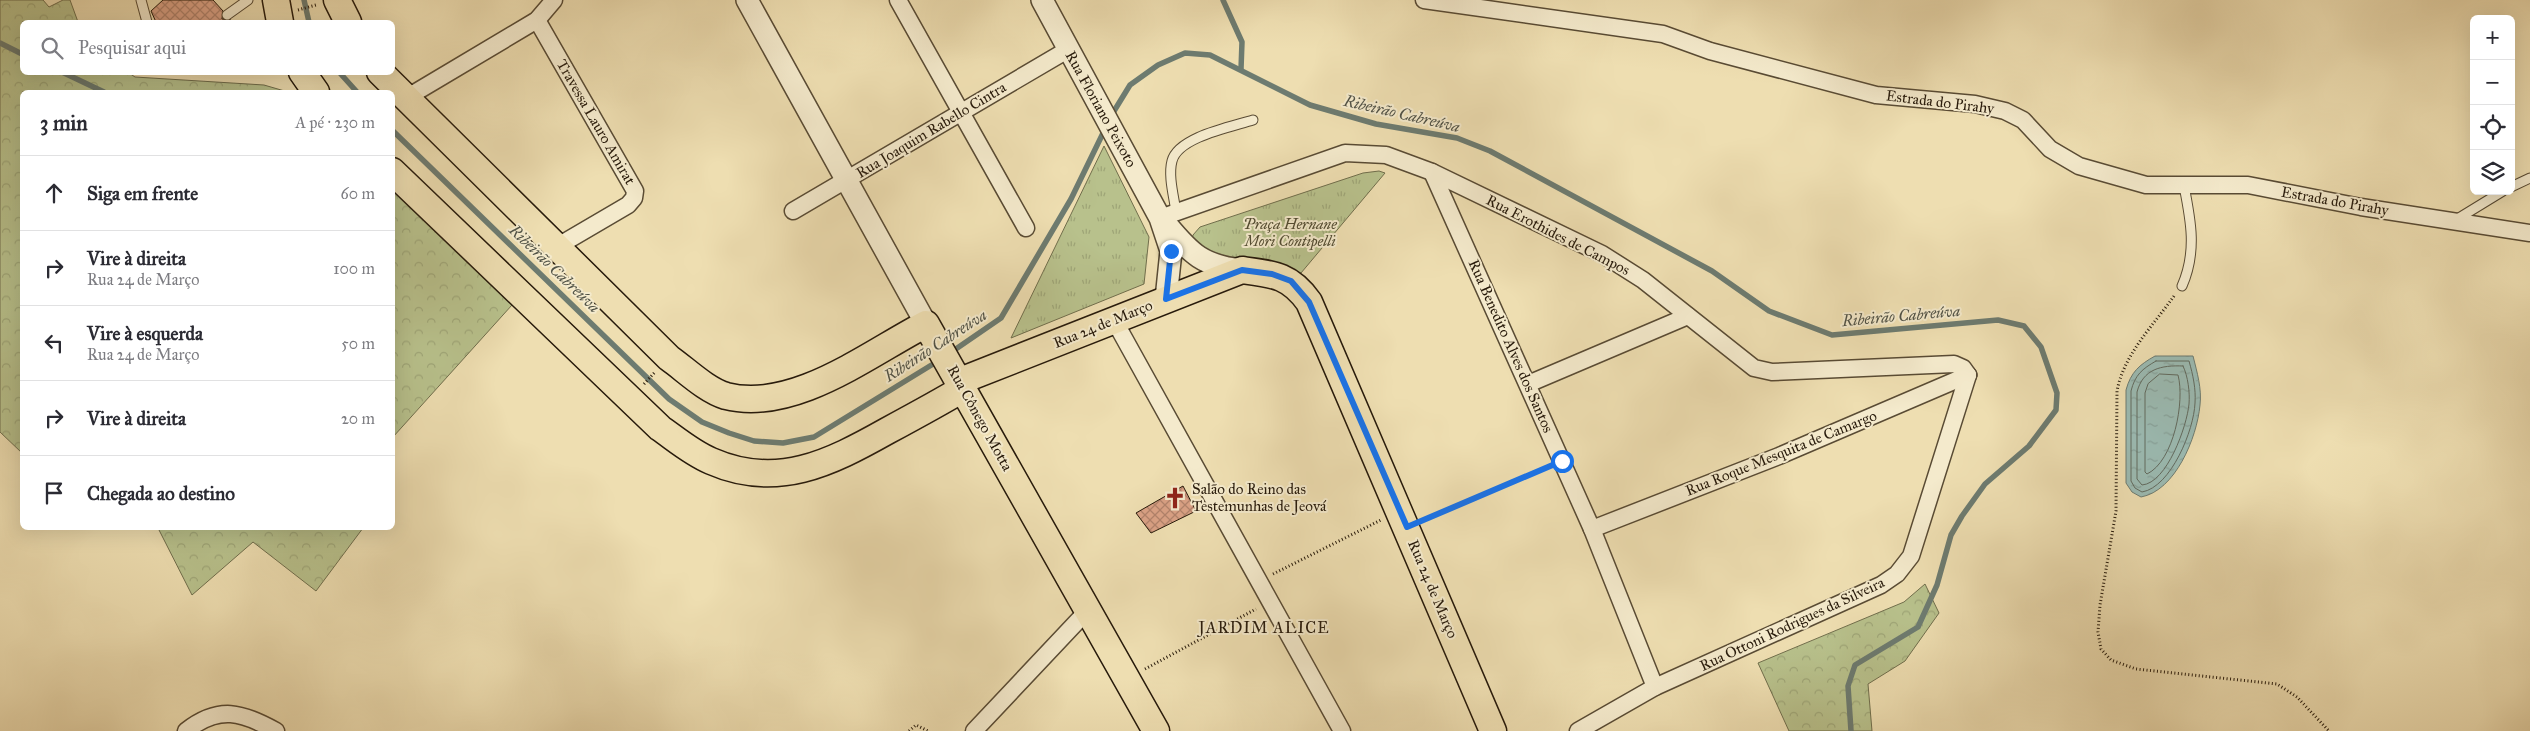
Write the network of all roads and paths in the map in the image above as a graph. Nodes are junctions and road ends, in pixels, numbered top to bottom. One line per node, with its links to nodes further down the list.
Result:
1 (141, 0): 11 (lane)
2 (248, 0): 10 (lane)
3 (554, 0): 13 (street)
4 (747, 0): 24 (street, Rua Cônego Motta)
5 (898, 0): 19 (street)
6 (1042, 0): 14 (street, Rua Floriano Peixoto)
7 (1424, 0): 26 (street, Estrada do Pirahy)
8 (328, 2): 9 (path); 12 (main road)
9 (283, 11)
10 (227, 15)
11 (146, 20)
12 (346, 20)
13 (537, 20): 18 (street); 33 (street, Travessa Lauro Amirat)
14 (1068, 49): 19 (street, Rua Joaquim Rabello Cintra); 29 (street, Rua Floriano Peixoto)
15 (304, 75): 17 (main road)
16 (383, 75): 18 (main road)
17 (315, 90)
18 (406, 98): 33 (main road)
19 (961, 112): 24 (street, Rua Joaquim Rabello Cintra); 31 (street)
20 (1253, 120): 29 (lane)
21 (1432, 172): 29 (street, Rua Erothides de Campos); 37 (street, Rua Erothides de Campos); 43 (street, Rua Benedito Alves dos Santos)
22 (395, 174): 42 (main road, Rua 24 de Março)
23 (2530, 178): 25 (lane)
24 (846, 180): 28 (street, Rua Joaquim Rabello Cintra); 39 (street, Rua Cônego Motta)
25 (2515, 185)
26 (2184, 186): 30 (street, Estrada do Pirahy); 35 (lane)
27 (2496, 195): 30 (lane)
28 (793, 211)
29 (1168, 215): 34 (street); 36 (street)
30 (2453, 221): 32 (street, Estrada do Pirahy)
31 (1026, 228)
32 (2530, 233)
33 (558, 246): 39 (main road)
34 (1203, 274): 36 (main road, Rua 24 de Março); 46 (main road, Rua 24 de Março)
35 (2182, 286): 62 (path)
36 (1166, 299): 38 (main road, Rua 24 de Março)
37 (1688, 316): 41 (street, Rua Erothides de Campos); 43 (street)
38 (1114, 320): 42 (main road, Rua 24 de Março); 48 (street)
39 (932, 333): 42 (main road, Rua Cônego Motta)
40 (657, 370): 44 (path)
41 (1968, 375): 47 (street, Rua Roque Mesquita de Camargo); 52 (street, Rua Ottoni Rodrigues da Silveira)
42 (959, 379): 50 (main road, Rua Cônego Motta)
43 (1528, 384): 45 (street, Rua Benedito Alves dos Santos)
44 (640, 389)
45 (1562, 461): 46 (path); 47 (street, Rua Benedito Alves dos Santos)
46 (1403, 519): 48 (path); 60 (main road, Rua 24 de Março)
47 (1592, 528): 52 (street, Rua Benedito Alves dos Santos)
48 (1259, 581): 49 (street)
49 (1270, 602): 51 (path); 59 (street)
50 (1088, 610): 51 (main road, Rua Cônego Motta); 57 (street)
51 (1127, 679): 58 (main road, Rua Cônego Motta)
52 (1655, 687): 61 (street, Rua Ottoni Rodrigues da Silveira)
53 (186, 731): 54 (street)
54 (276, 731)
55 (909, 731): 56 (path)
56 (928, 731)
57 (974, 731)
58 (1156, 731)
59 (1342, 731)
60 (1493, 731)
61 (1578, 731)
62 (2329, 731)

